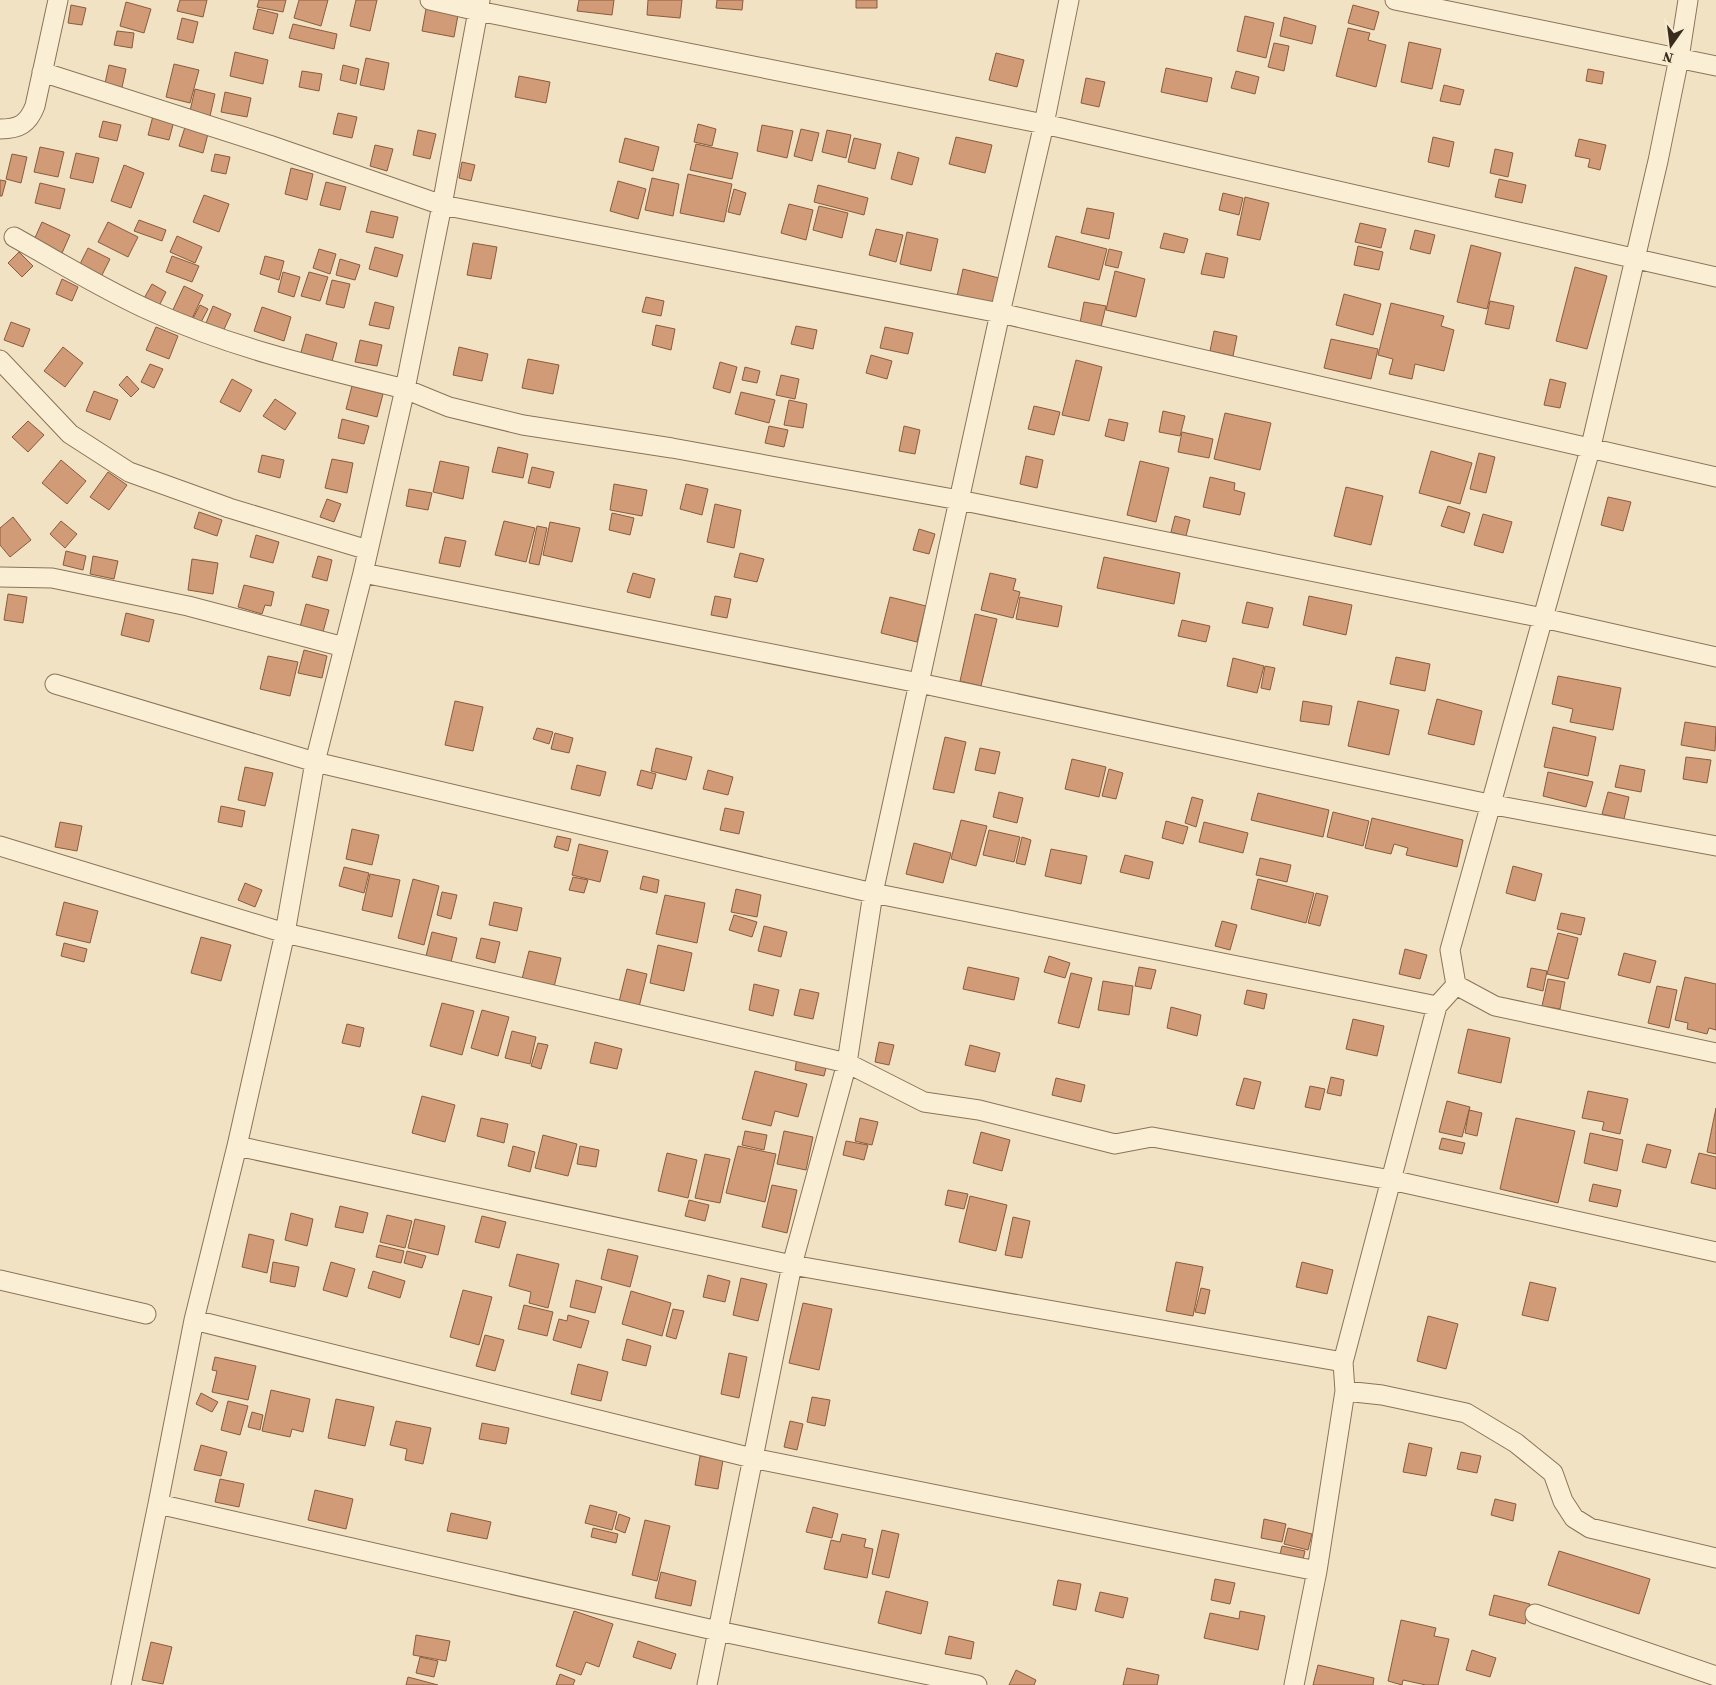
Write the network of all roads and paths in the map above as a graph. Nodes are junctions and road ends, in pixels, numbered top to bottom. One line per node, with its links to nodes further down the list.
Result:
1 (58, 0): 9 (street)
2 (430, 0): 6 (street)
3 (1069, 0): 10 (street)
4 (1395, 0): 7 (street)
5 (1688, 0): 7 (street)
6 (479, 6): 10 (street); 12 (street)
7 (1679, 58): 8 (street); 14 (street)
8 (1716, 66)
9 (42, 72): 11 (street); 12 (street)
10 (1044, 124): 14 (street); 16 (street)
11 (0, 129)
12 (442, 205): 16 (street); 18 (street)
13 (14, 237): 18 (street)
14 (1633, 258): 15 (street); 19 (street)
15 (1716, 277)
16 (1000, 313): 19 (street); 21 (street)
17 (0, 360): 22 (street)
18 (405, 389): 21 (street); 22 (street)
19 (1591, 446): 20 (street); 25 (street)
20 (1716, 477)
21 (959, 500): 25 (street); 29 (street)
22 (368, 550): 23 (street)
23 (363, 573): 26 (street); 29 (street)
24 (0, 577): 26 (street)
25 (1543, 618): 27 (street); 31 (street)
26 (344, 646): 30 (street)
27 (1716, 657)
28 (55, 684): 30 (street)
29 (919, 684): 31 (street); 34 (street)
30 (315, 762): 34 (street); 35 (street)
31 (1489, 804): 33 (street); 36 (street)
32 (0, 846): 35 (street)
33 (1716, 846)
34 (873, 893): 37 (street); 39 (street)
35 (285, 933): 39 (street); 40 (street)
36 (1456, 985): 37 (street); 38 (street)
37 (1437, 1006): 41 (street)
38 (1716, 1053)
39 (848, 1063): 41 (street); 43 (street)
40 (237, 1146): 43 (street); 46 (street)
41 (1391, 1180): 42 (street); 47 (street)
42 (1716, 1252)
43 (792, 1265): 47 (street); 49 (street)
44 (0, 1280): 45 (street)
45 (146, 1314)
46 (194, 1320): 49 (street); 50 (street)
47 (1343, 1362): 48 (street)
48 (1345, 1391): 51 (street); 52 (street)
49 (752, 1458): 52 (street); 54 (street)
50 (158, 1504): 54 (street); 56 (street)
51 (1716, 1558)
52 (1316, 1572): 59 (street)
53 (1535, 1614): 55 (street)
54 (718, 1631): 57 (street); 58 (street)
55 (1716, 1676)
56 (121, 1685)
57 (707, 1685)
58 (977, 1685)
59 (1294, 1685)

